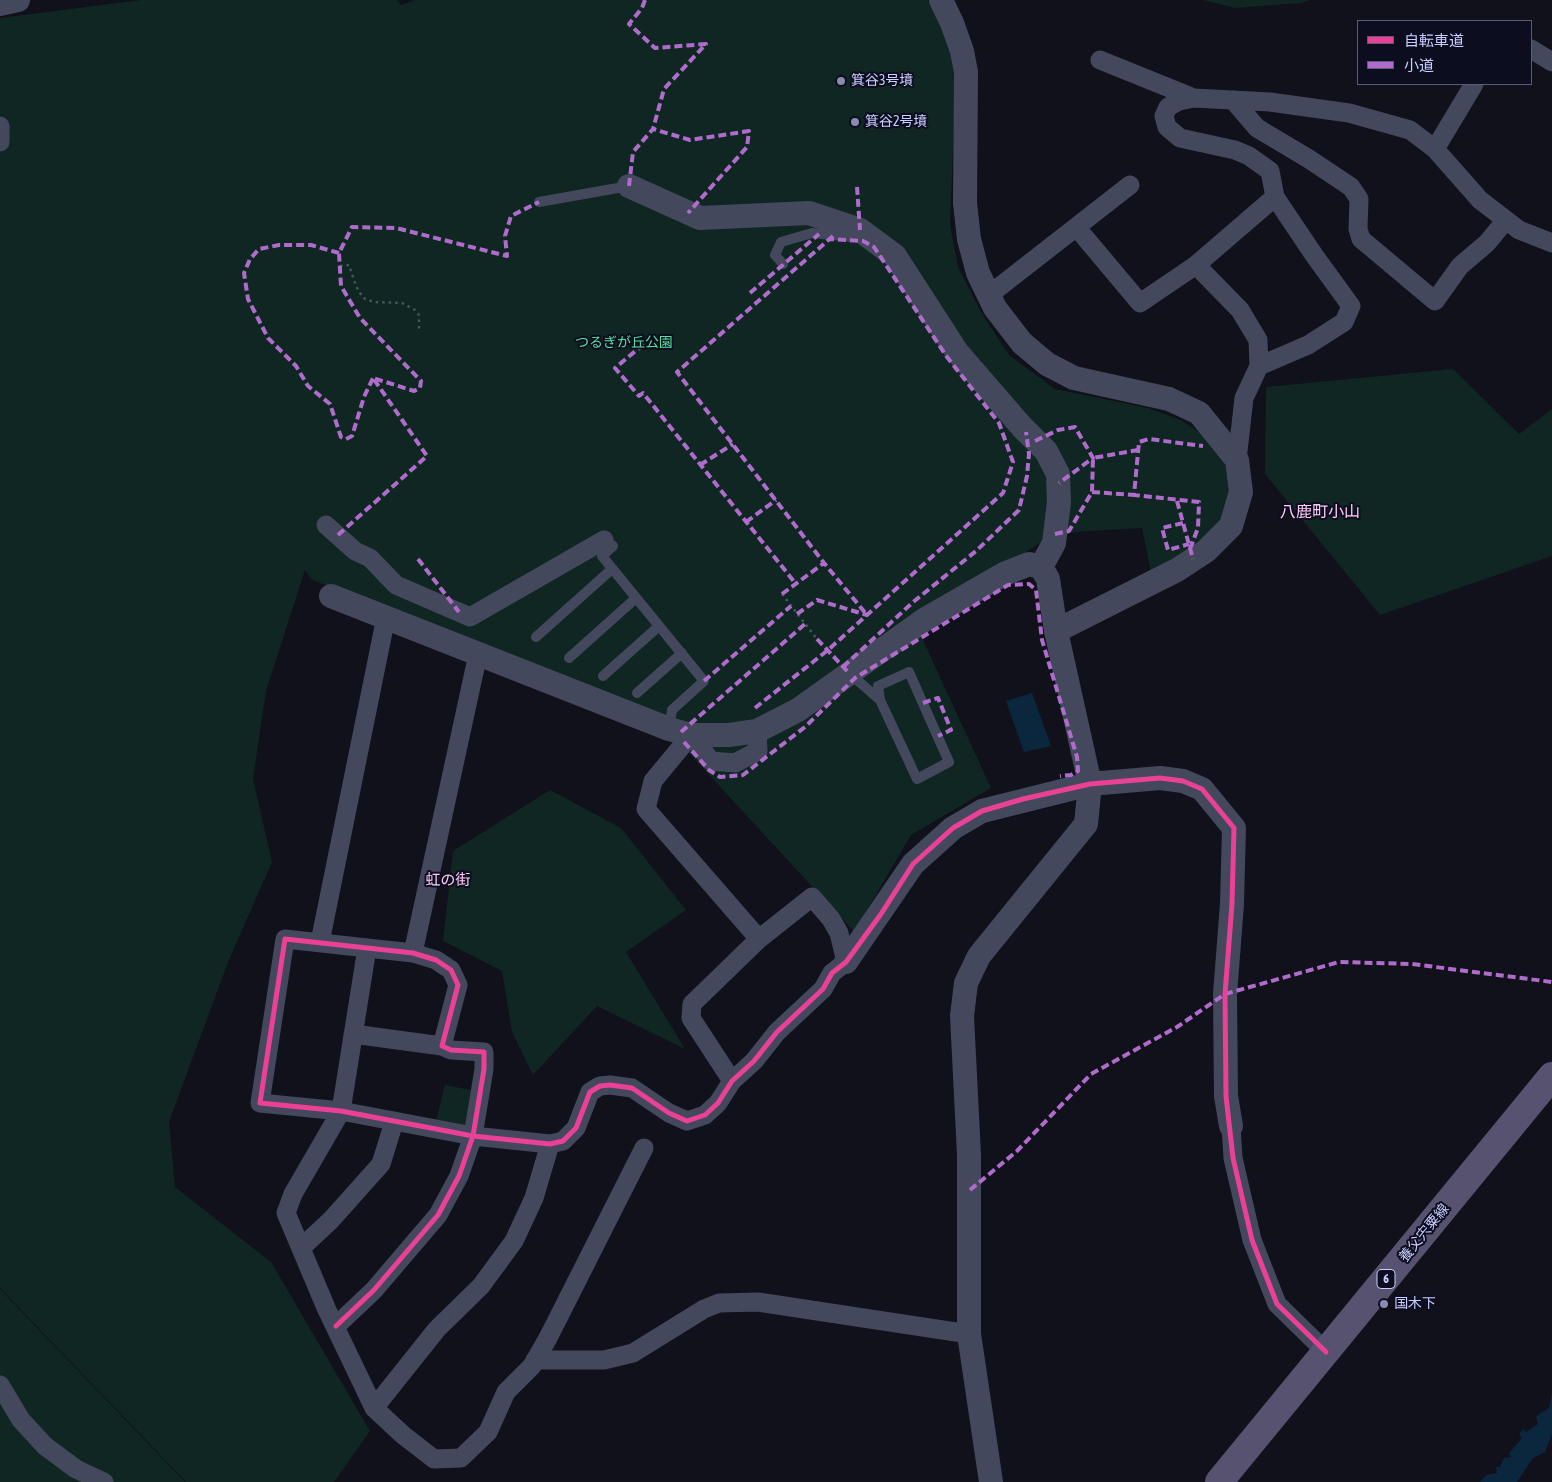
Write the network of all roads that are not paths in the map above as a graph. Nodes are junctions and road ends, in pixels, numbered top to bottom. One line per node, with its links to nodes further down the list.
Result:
1 (18, 0): 3 (street)
2 (940, 0): 23 (street)
3 (0, 4)
4 (1532, 50): 6 (street)
5 (1100, 60): 8 (street)
6 (1552, 62)
7 (1473, 85): 12 (street)
8 (1194, 98): 9 (street); 15 (street)
9 (1233, 100): 12 (street); 17 (street)
10 (0, 126): 11 (street)
11 (0, 142)
12 (1435, 149): 17 (street)
13 (1130, 185): 18 (street)
14 (629, 186): 16 (lane); 19 (street)
15 (1275, 197): 22 (street); 24 (street)
16 (539, 202)
17 (1506, 220): 20 (street)
18 (1077, 228): 22 (street); 23 (street)
19 (871, 238): 21 (lane); 28 (street)
20 (1552, 243)
21 (783, 264)
22 (1196, 265): 24 (street)
23 (989, 296): 25 (street)
24 (1259, 366): 25 (street)
25 (1237, 460): 34 (street)
26 (326, 525): 27 (street)
27 (604, 540): 29 (lane)
28 (1041, 567): 34 (street); 39 (street)
29 (612, 569): 31 (lane); 35 (lane)
30 (331, 596): 32 (street)
31 (636, 598): 33 (lane); 38 (lane)
32 (386, 618): 37 (street); 46 (street)
33 (659, 626): 36 (lane); 40 (lane)
34 (1056, 632): 44 (street)
35 (536, 637)
36 (682, 653): 41 (lane); 43 (lane)
37 (478, 654): 43 (street); 48 (street)
38 (569, 658)
39 (849, 673): 42 (lane); 43 (street)
40 (602, 676)
41 (637, 693)
42 (880, 700): 42 (lane)
43 (680, 732): 45 (street)
44 (1090, 784): 49 (street); 56 (street); 62 (street)
45 (759, 940): 49 (street); 53 (street)
46 (320, 942): 47 (street); 54 (street)
47 (367, 948): 48 (street); 50 (street)
48 (414, 954): 51 (street)
49 (846, 962): 53 (street)
50 (353, 1034): 51 (street); 54 (street)
51 (442, 1046): 57 (street)
52 (1552, 1076): 63 (main road, 養父宍粟線 / 6)
53 (732, 1081): 58 (street)
54 (341, 1111): 55 (street); 60 (street)
55 (394, 1122): 57 (street); 60 (street)
56 (1230, 1126): 63 (street)
57 (473, 1136): 58 (street); 61 (street)
58 (550, 1144): 66 (street)
59 (644, 1148): 64 (street)
60 (301, 1248): 61 (street)
61 (336, 1326): 66 (street)
62 (969, 1334): 64 (street); 68 (street)
63 (1326, 1352): 69 (main road, 養父宍粟線 / 6)
64 (535, 1360): 66 (street)
65 (0, 1385): 67 (street)
66 (374, 1408)
67 (104, 1482)
68 (991, 1482)
69 (1219, 1482)

